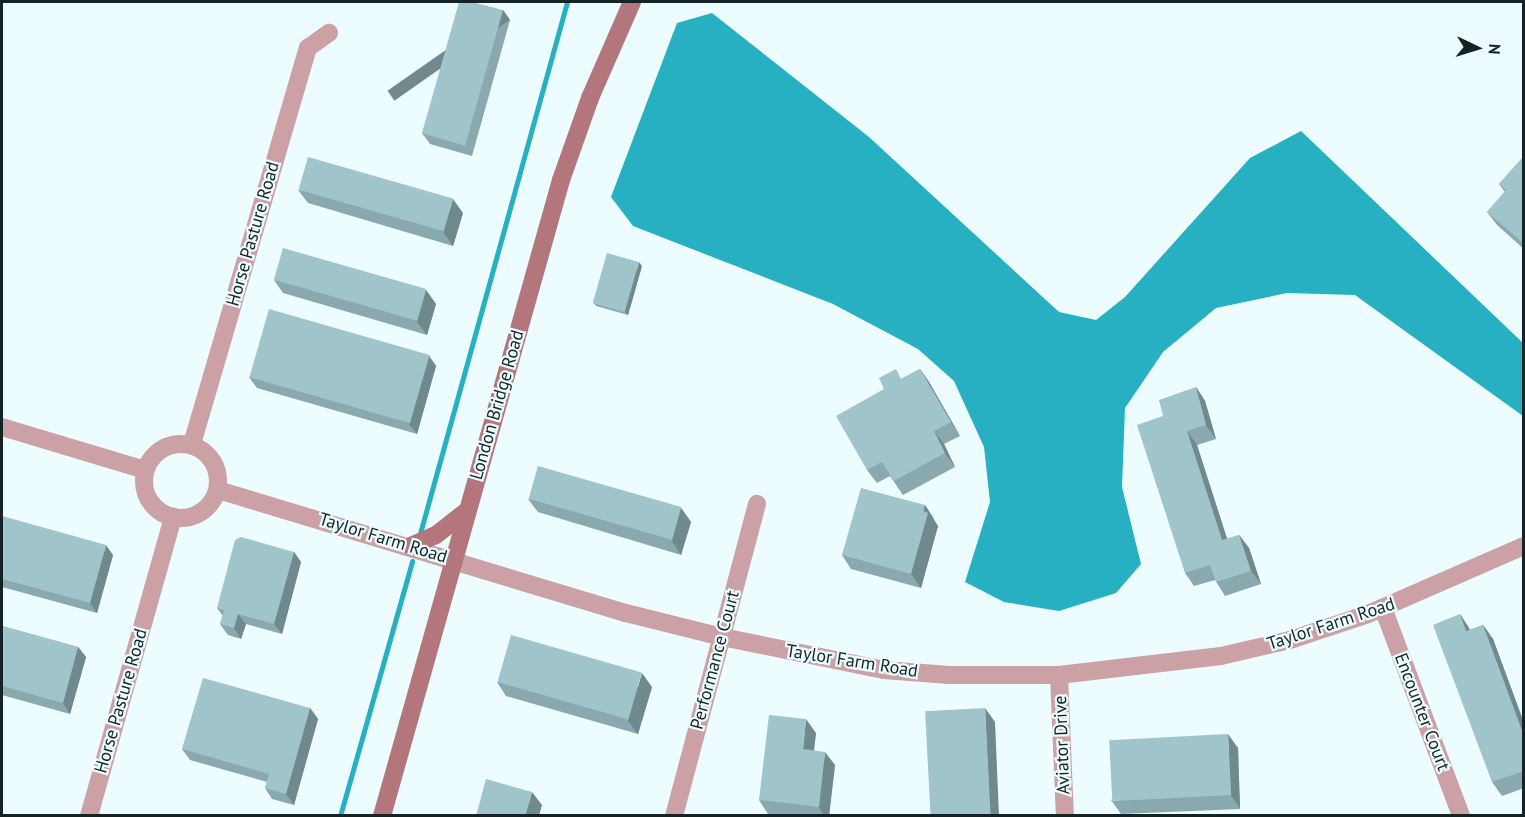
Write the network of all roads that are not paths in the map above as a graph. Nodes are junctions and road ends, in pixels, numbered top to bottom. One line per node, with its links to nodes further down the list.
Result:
1 (632, 2): 8 (street, London Bridge Road)
2 (328, 33): 4 (street, Horse Pasture Road)
3 (2, 427): 5 (street)
4 (192, 444): 5 (street); 6 (street)
5 (145, 470): 9 (street)
6 (218, 490): 9 (street); 10 (street, Taylor Farm Road)
7 (757, 504): 14 (street, Performance Court)
8 (467, 511): 10 (street); 12 (street, London Bridge Road)
9 (173, 517): 16 (street, Horse Pasture Road)
10 (411, 546): 12 (street, Taylor Farm Road)
11 (1524, 546): 13 (street, Taylor Farm Road)
12 (454, 560): 14 (street, Taylor Farm Road); 17 (street, London Bridge Road)
13 (1383, 608): 15 (street, Taylor Farm Road); 20 (street, Encounter Court)
14 (722, 637): 15 (street, Taylor Farm Road); 18 (street, Performance Court)
15 (1059, 675): 19 (street, Aviator Drive)
16 (89, 816)
17 (382, 816)
18 (674, 816)
19 (1065, 816)
20 (1461, 816)

